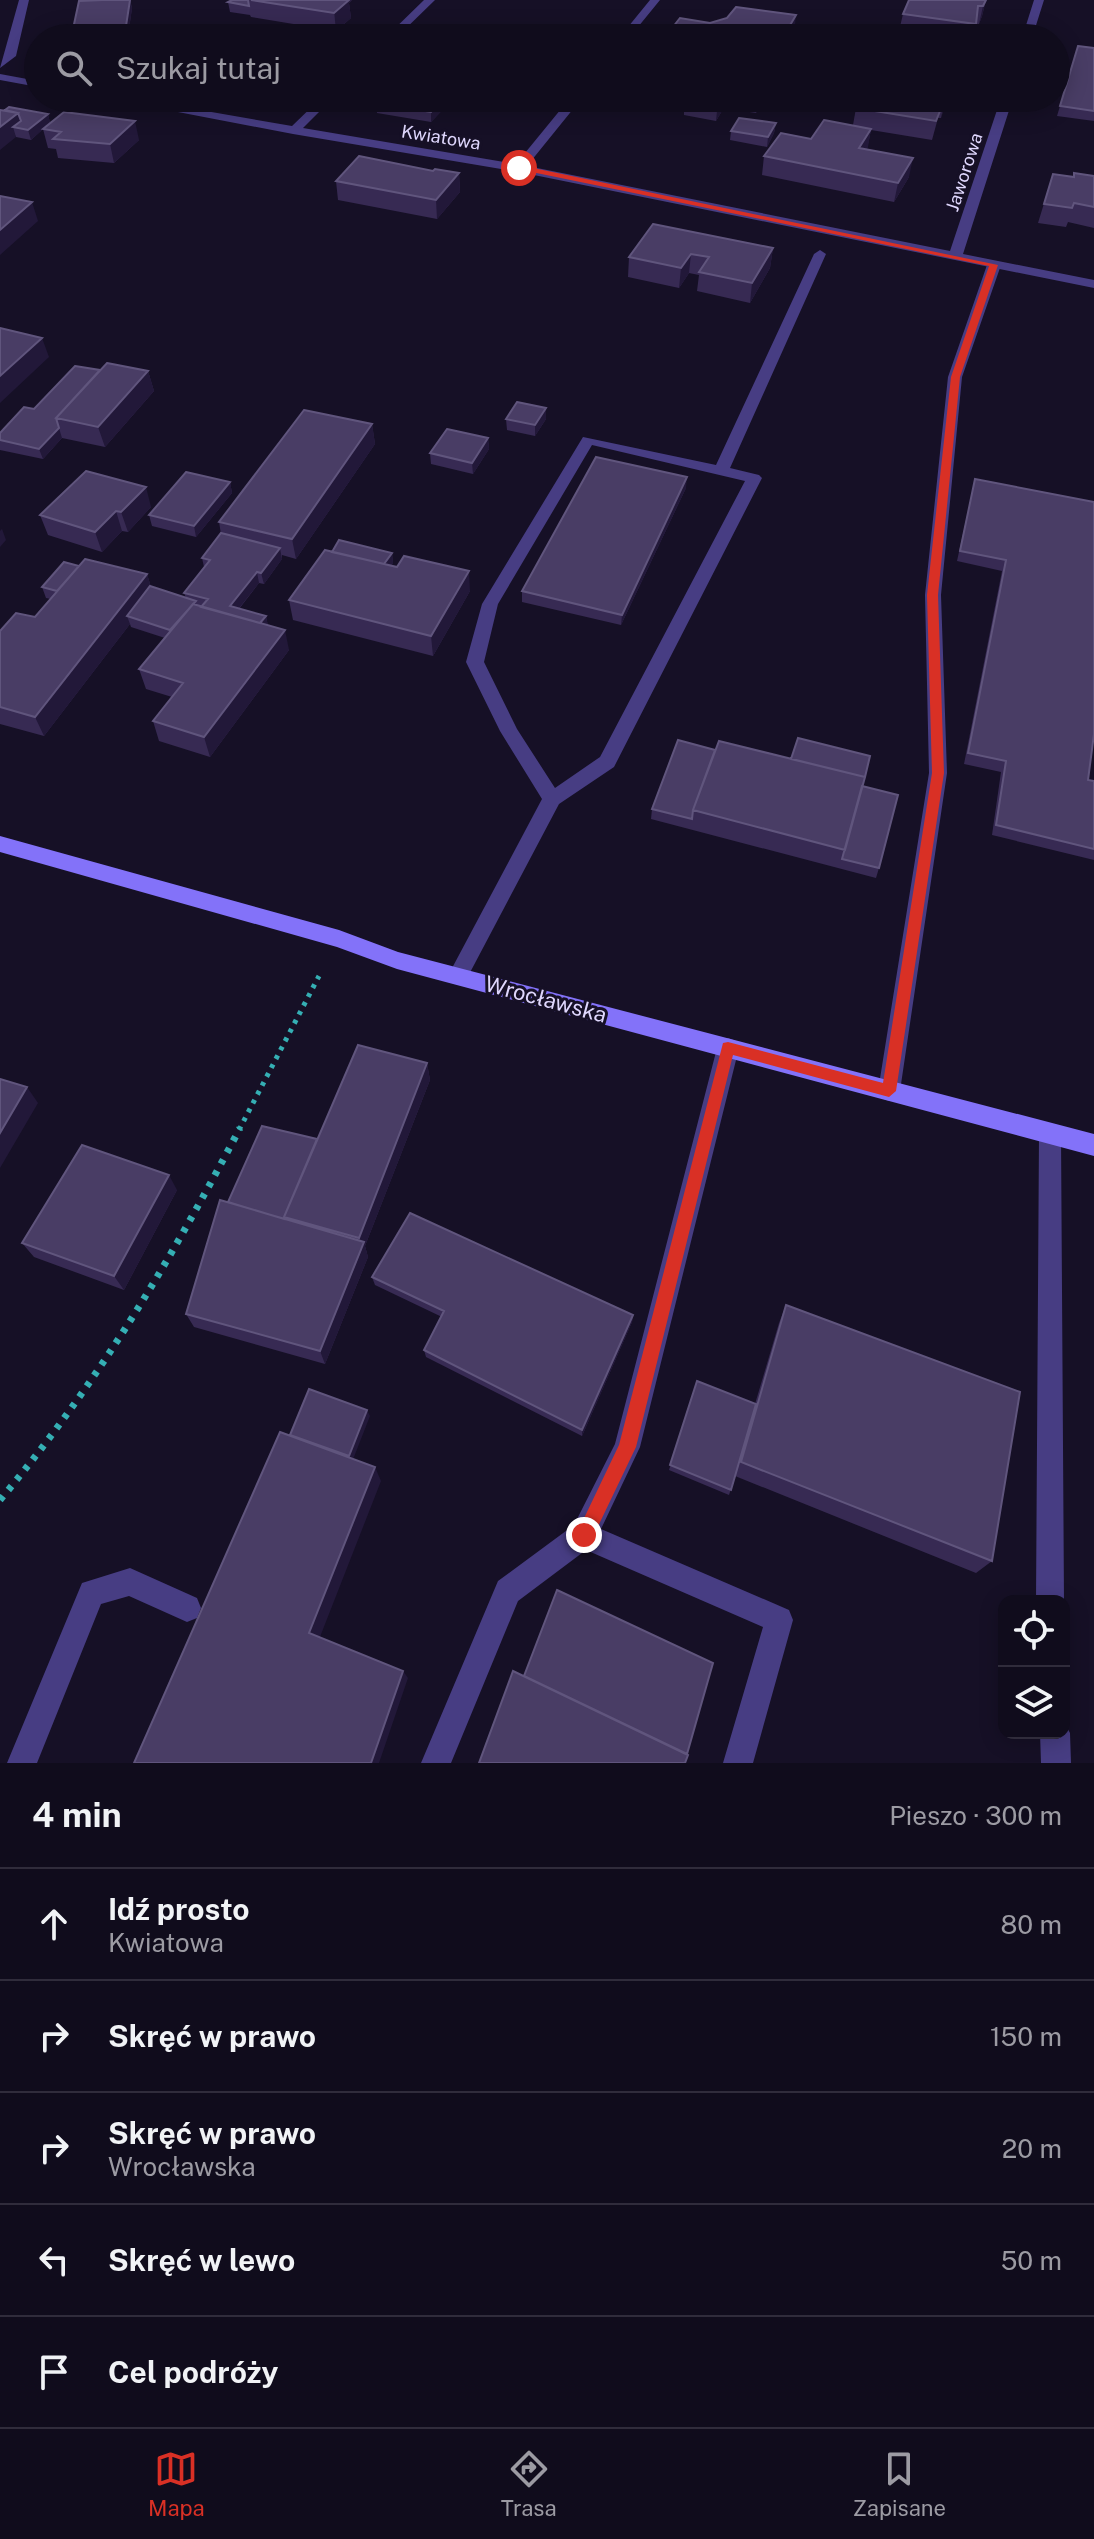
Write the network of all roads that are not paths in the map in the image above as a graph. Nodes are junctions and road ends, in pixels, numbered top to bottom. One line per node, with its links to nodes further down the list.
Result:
1 (24, 0): 8 (street)
2 (430, 0): 5 (street)
3 (655, 0): 6 (street)
4 (1039, 0): 7 (street)
5 (405, 24)
6 (635, 24)
7 (1031, 24)
8 (0, 65)
9 (0, 77): 10 (street)
10 (24, 81)
11 (188, 112): 15 (street, Kwiatowa)
12 (313, 112): 15 (street)
13 (565, 112): 16 (street)
14 (1002, 112): 18 (street, Jaworowa)
15 (293, 131): 16 (street, Kwiatowa)
16 (519, 168): 18 (street, Kwiatowa)
17 (820, 254): 21 (street)
18 (955, 257): 19 (street, Kwiatowa)
19 (994, 265): 20 (street, Kwiatowa); 26 (street)
20 (1094, 284)
21 (721, 471): 22 (street); 22 (street)
22 (552, 799): 24 (street)
23 (0, 844): 24 (main road, Wrocławska)
24 (458, 976): 25 (main road, Wrocławska)
25 (728, 1048): 26 (main road, Wrocławska); 29 (street)
26 (889, 1091): 27 (main road, Wrocławska)
27 (1050, 1134): 28 (main road, Wrocławska); 30 (street)
28 (1094, 1145)
29 (584, 1535): 34 (street); 35 (street)
30 (1050, 1595)
31 (187, 1608): 33 (street)
32 (1055, 1739): 36 (street)
33 (22, 1763)
34 (436, 1763)
35 (738, 1763)
36 (1056, 1763)

